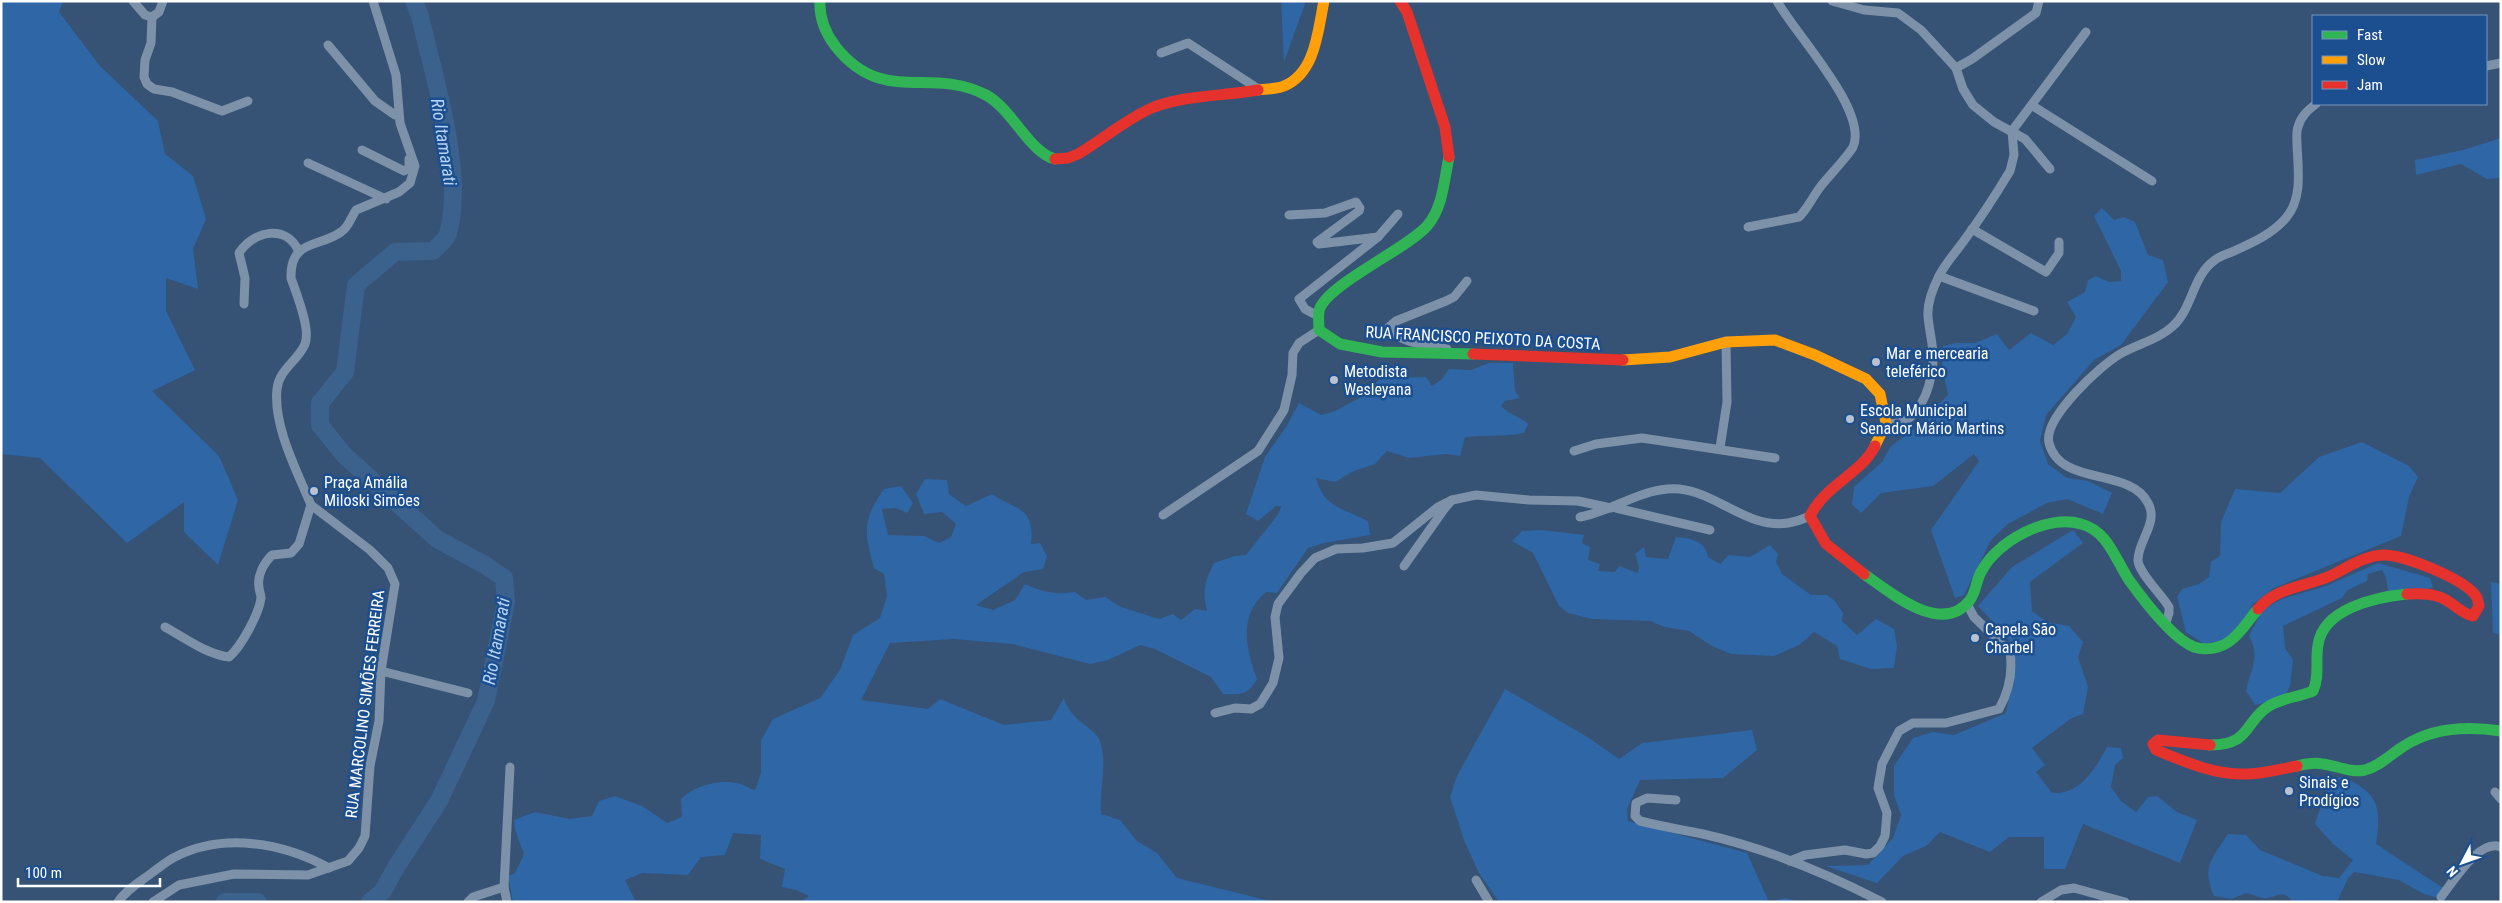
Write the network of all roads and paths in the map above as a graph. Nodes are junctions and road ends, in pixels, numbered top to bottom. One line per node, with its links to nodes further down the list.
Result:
1 (133, 1): 10 (street)
2 (163, 1): 10 (street)
3 (373, 1): 17 (street)
4 (820, 1): 18 (street)
5 (1324, 1): 18 (street)
6 (1400, 1): 40 (street)
7 (1777, 1): 31 (street)
8 (1832, 1): 16 (street)
9 (2039, 1): 16 (street)
10 (152, 17): 19 (street)
11 (2086, 32): 21 (street)
12 (328, 45): 22 (street)
13 (1161, 53): 18 (street)
14 (2501, 63): 15 (street)
15 (2487, 66)
16 (1956, 68): 23 (street)
17 (396, 76): 22 (street); 28 (street)
18 (1260, 90)
19 (248, 101)
20 (2315, 105): 57 (street)
21 (2032, 106): 23 (street); 27 (street)
22 (395, 116): 24 (street)
23 (2012, 131): 26 (street); 32 (street)
24 (362, 150)
25 (308, 163): 28 (street)
26 (2050, 170)
27 (2152, 181)
28 (386, 199): 35 (street)
29 (1398, 214): 33 (street)
30 (1289, 215): 33 (street)
31 (1748, 227)
32 (1972, 229): 34 (street); 36 (street)
33 (1378, 237): 40 (street)
34 (2059, 242)
35 (299, 252): 38 (street); 49 (street)
36 (1939, 276): 39 (street); 44 (street)
37 (1467, 281): 43 (street)
38 (244, 304)
39 (2034, 311)
40 (1318, 316): 41 (street)
41 (1319, 330): 43 (street, RUA FRANCISCO PEIXOTO DA COSTA); 51 (street)
42 (1726, 342): 43 (street, RUA FRANCISCO PEIXOTO DA COSTA); 44 (street, RUA FRANCISCO PEIXOTO DA COSTA); 45 (street)
43 (1459, 353)
44 (1886, 423): 52 (street)
45 (1720, 448): 46 (street); 47 (street)
46 (1574, 451)
47 (1775, 458)
48 (1452, 500): 50 (street); 55 (street); 61 (street)
49 (310, 505): 58 (street); 59 (street, RUA MARCOLINO SIMÕES FERREIRA)
50 (1613, 508): 52 (street); 53 (street); 54 (street)
51 (1163, 515)
52 (1810, 516): 56 (street)
53 (1580, 517)
54 (1710, 530)
55 (1404, 566)
56 (1967, 604): 57 (street); 66 (street)
57 (2166, 622): 62 (street)
58 (165, 627)
59 (381, 671): 60 (street); 67 (street, RUA MARCOLINO SIMÕES FERREIRA)
60 (468, 693)
61 (1215, 713)
62 (2501, 732)
63 (510, 767): 69 (street)
64 (1676, 800): 66 (street)
65 (2501, 847): 70 (street)
66 (1790, 861): 76 (street)
67 (329, 868): 71 (street); 72 (street, RUA MARCOLINO SIMÕES FERREIRA)
68 (1476, 880): 75 (street)
69 (504, 887): 73 (street); 74 (street)
70 (2441, 897)
71 (118, 902)
72 (153, 902)
73 (468, 902)
74 (507, 902)
75 (1489, 902)
76 (1882, 902)
77 (2040, 902): 78 (street)
78 (2125, 902)

